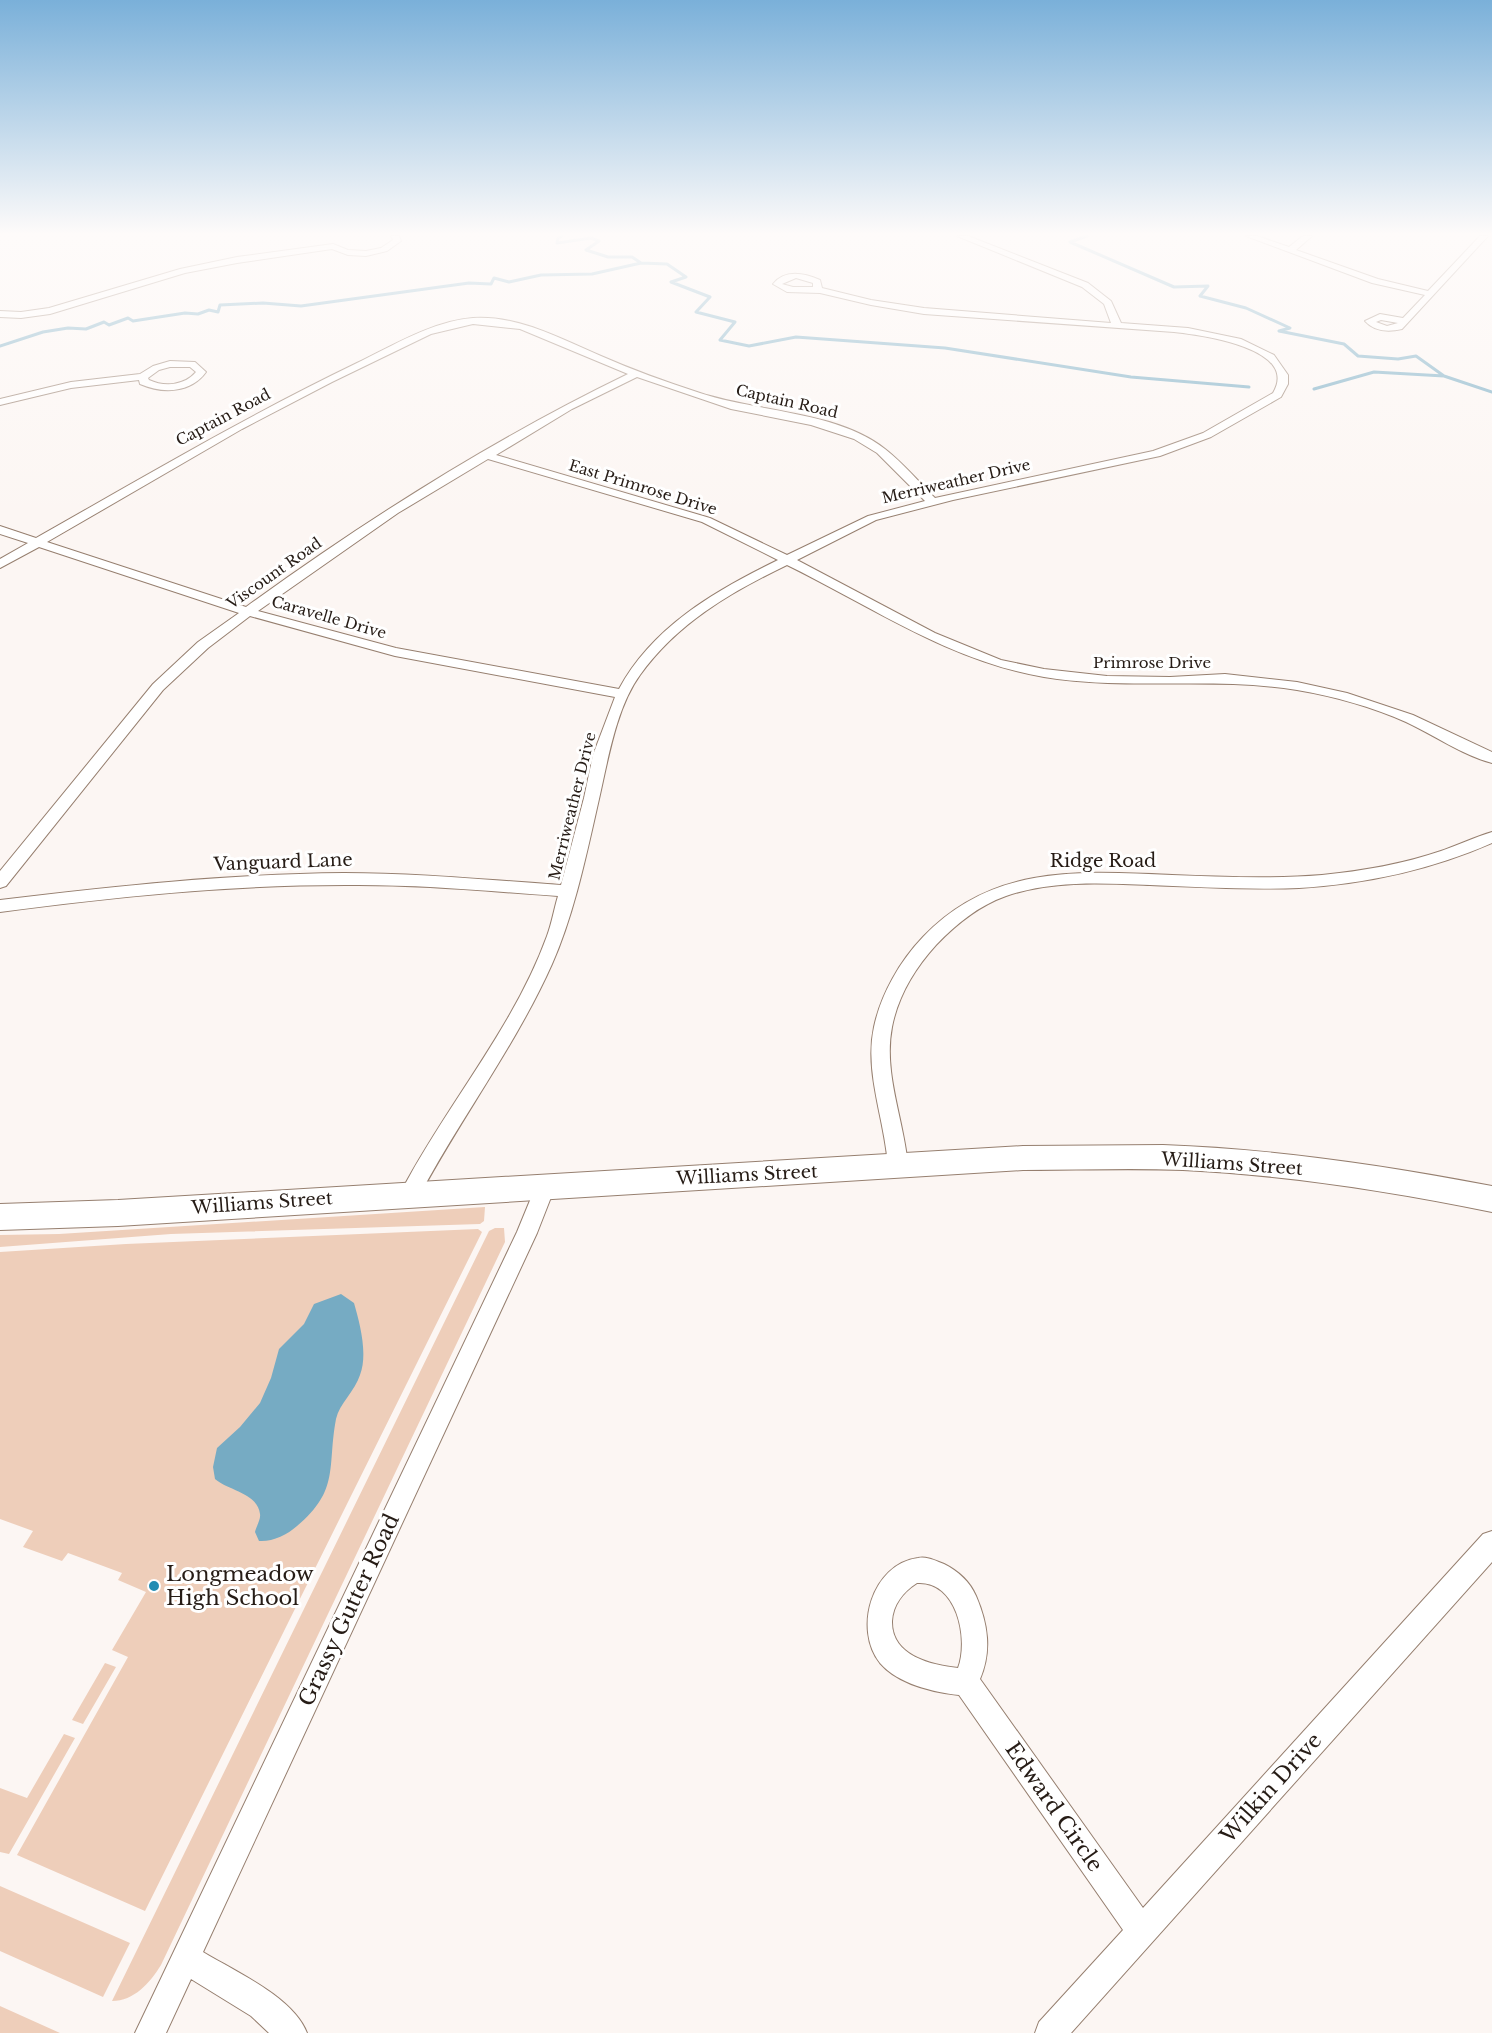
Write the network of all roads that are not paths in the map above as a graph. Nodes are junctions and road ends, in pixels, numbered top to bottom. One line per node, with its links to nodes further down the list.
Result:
1 (434, 331): 10 (street, Captain Road)
2 (534, 331): 4 (street, Captain Road)
3 (1191, 331): 8 (street, Merriweather Drive)
4 (636, 374): 7 (street, Viscount Road); 8 (street, Captain Road)
5 (143, 377): 5 (street); 6 (street)
6 (0, 402)
7 (486, 455): 11 (street, East Primrose Drive); 13 (street, Viscount Road)
8 (932, 501): 11 (street, Merriweather Drive)
9 (0, 530): 10 (street, Caravelle Drive)
10 (36, 542): 12 (street, Captain Road); 13 (street, Caravelle Drive)
11 (787, 560): 14 (street, Merriweather Drive); 15 (street, Primrose Drive)
12 (0, 564)
13 (249, 612): 14 (street, Caravelle Drive); 17 (street, Viscount Road)
14 (623, 694): 18 (street, Merriweather Drive)
15 (1492, 758)
16 (1492, 837): 20 (street, Ridge Road)
17 (0, 882)
18 (568, 891): 19 (street, Vanguard Lane); 22 (street, Merriweather Drive)
19 (0, 906)
20 (898, 1166): 21 (main road, Williams Street); 23 (main road, Williams Street)
21 (545, 1187): 22 (main road, Williams Street); 28 (street, Grassy Gutter Road)
22 (410, 1194): 24 (main road, Williams Street)
23 (1492, 1199)
24 (0, 1217)
25 (1492, 1543): 27 (street, Wilkin Drive)
26 (966, 1682): 27 (street, Edward Circle)
27 (1141, 1931): 31 (street, Wilkin Drive)
28 (186, 1959): 29 (street, Grassy Gutter Road); 30 (street)
29 (150, 2033)
30 (292, 2033)
31 (1050, 2033)

